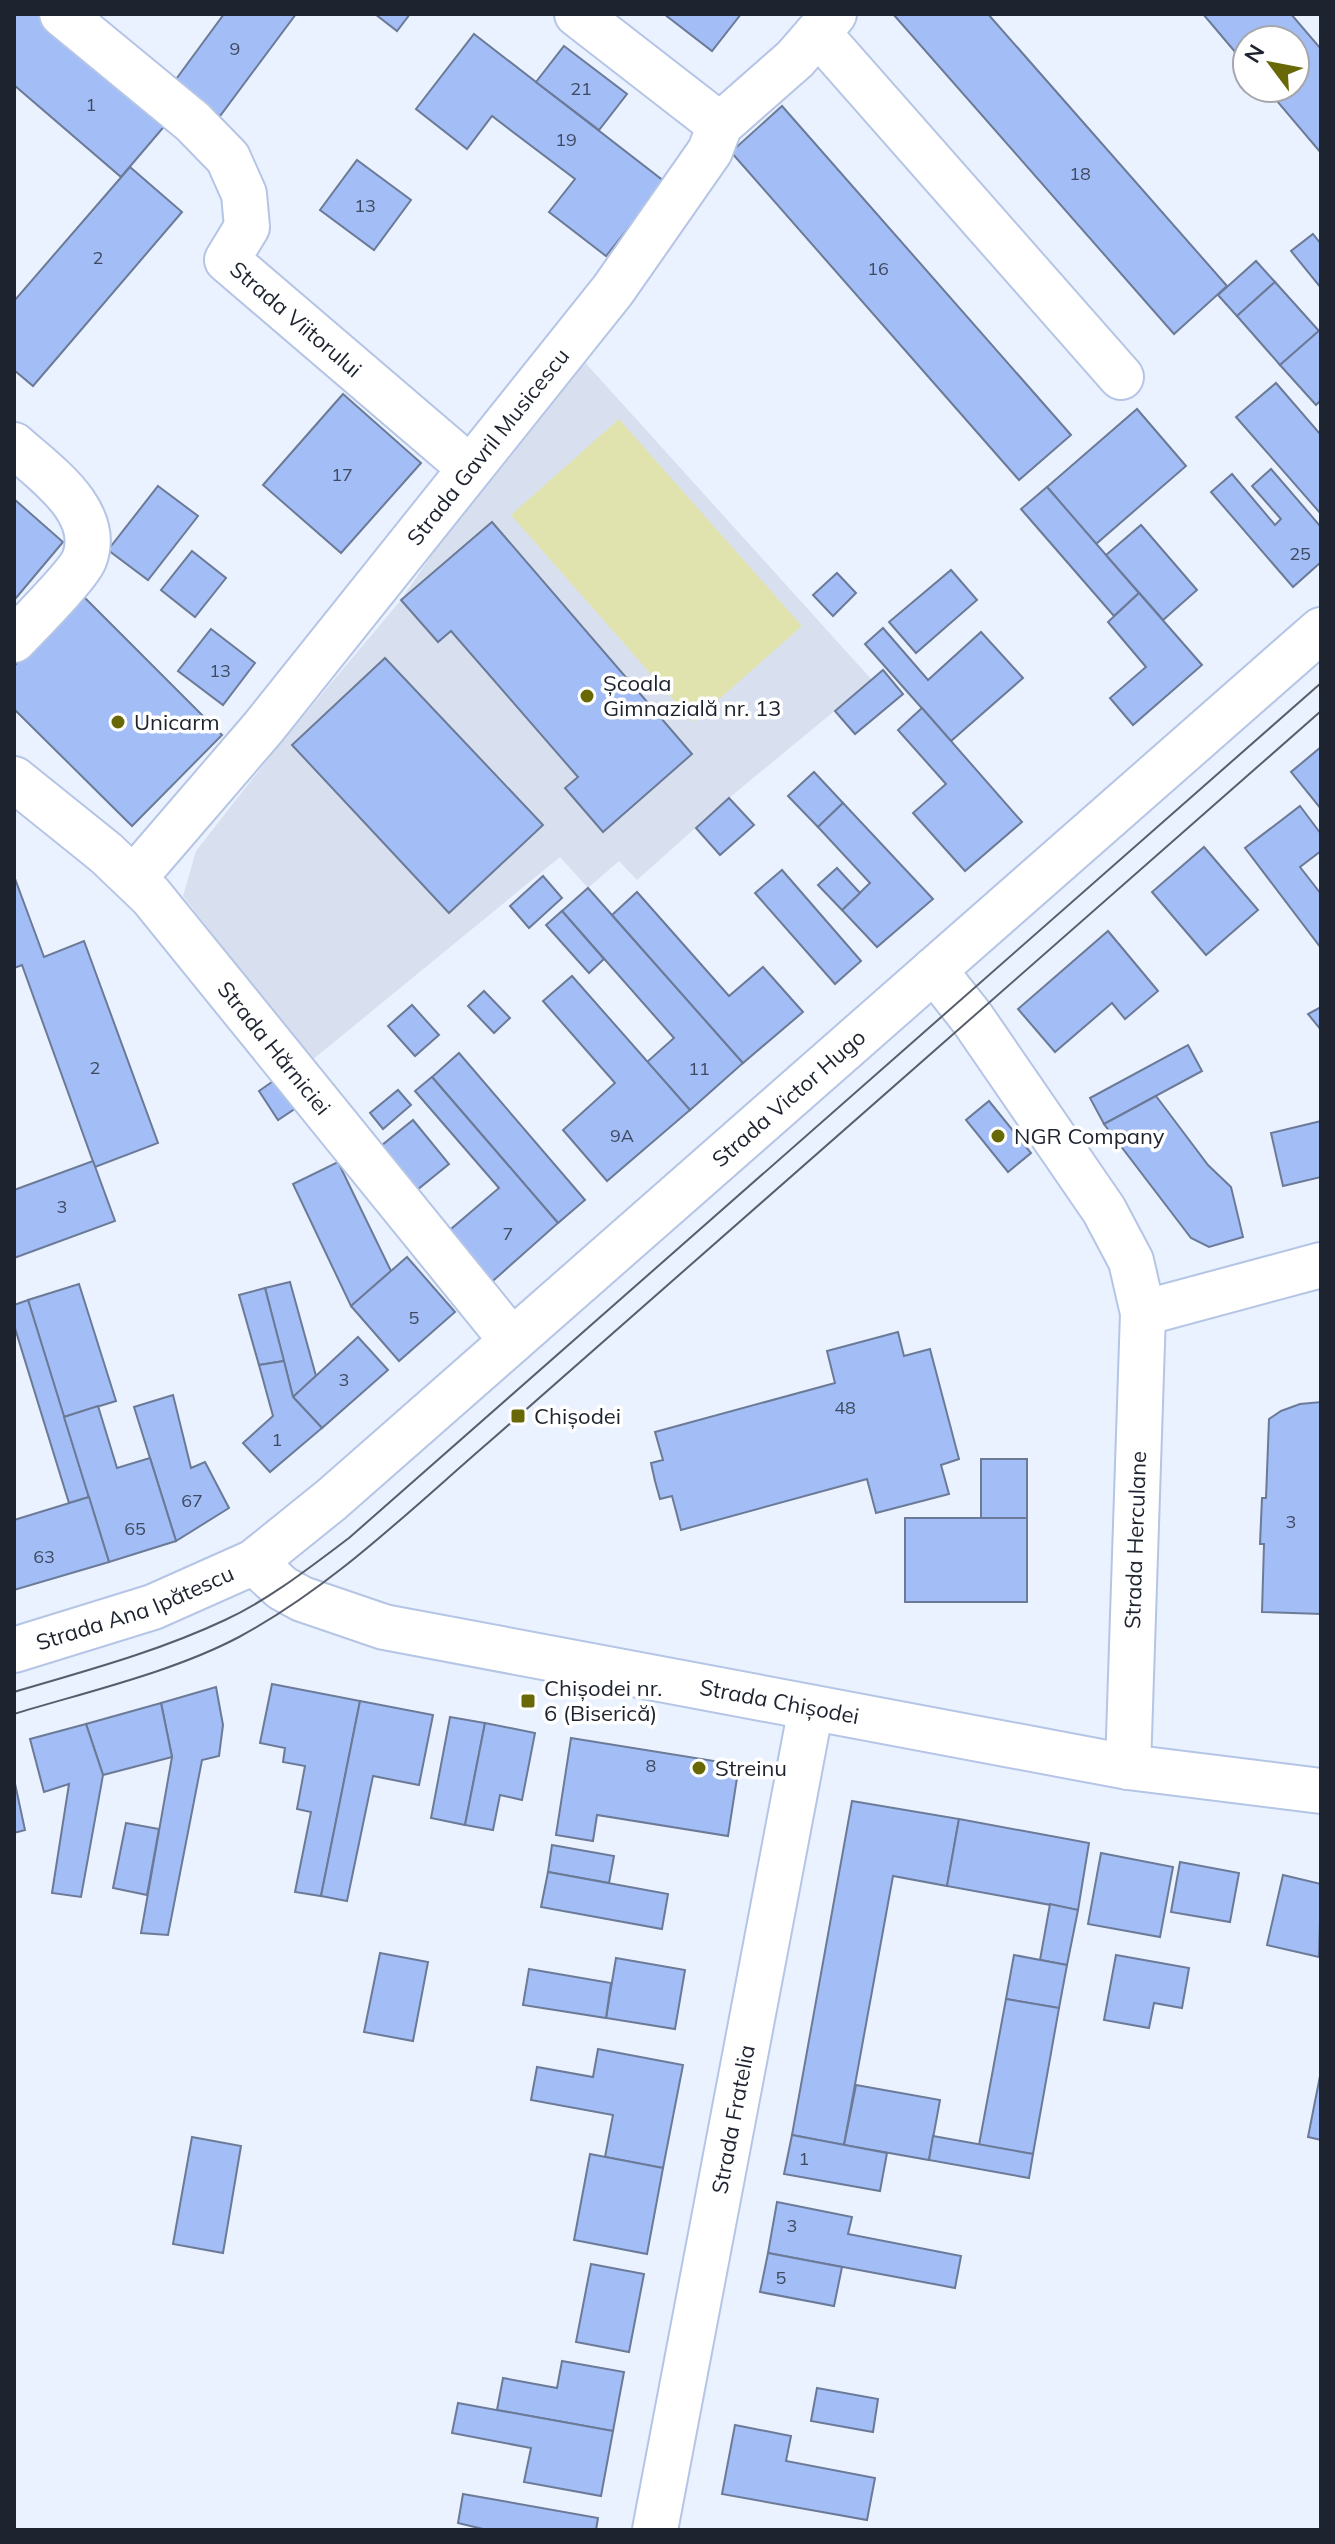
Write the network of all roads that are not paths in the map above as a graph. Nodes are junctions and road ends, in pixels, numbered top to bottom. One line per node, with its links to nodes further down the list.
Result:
1 (62, 14): 7 (street, Strada Viitorului)
2 (577, 14): 4 (street)
3 (826, 23): 4 (street, Strada Gavril Musicescu); 5 (street)
4 (720, 125): 7 (street, Strada Gavril Musicescu)
5 (1121, 377)
6 (14, 445): 9 (street)
7 (470, 468): 11 (street, Strada Gavril Musicescu)
8 (1321, 630): 12 (street, Strada Victor Hugo)
9 (14, 640)
10 (14, 779): 11 (street, Strada Hărniciei)
11 (134, 878): 15 (street, Strada Hărniciei)
12 (934, 970): 14 (street, Strada Herculane); 15 (street, Strada Victor Hugo)
13 (1321, 1265): 14 (street)
14 (1143, 1313): 19 (street, Strada Herculane)
15 (512, 1341): 16 (street, Strada Victor Hugo)
16 (254, 1562): 17 (street, Strada Ana Ipătescu); 18 (street, Strada Chișodei)
17 (14, 1650)
18 (811, 1708): 19 (street, Strada Chișodei); 21 (street, Strada Fratelia)
19 (1128, 1767): 20 (street, Strada Chișodei)
20 (1321, 1791)
21 (655, 2530)

